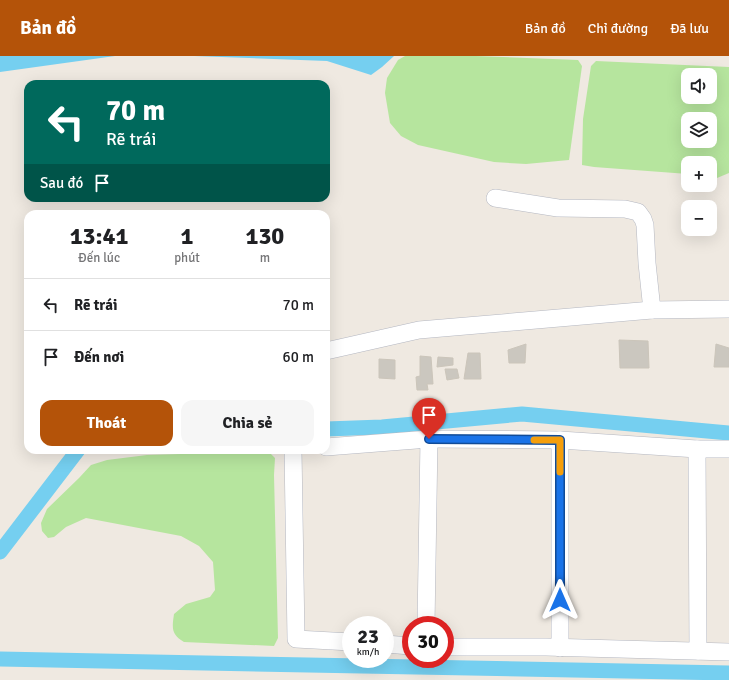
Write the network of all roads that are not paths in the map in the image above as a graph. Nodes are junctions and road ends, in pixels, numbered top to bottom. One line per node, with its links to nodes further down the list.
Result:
1 (496, 198): 3 (street)
2 (729, 309): 3 (street)
3 (652, 310): 4 (street)
4 (330, 350)
5 (429, 439): 6 (street); 7 (street); 11 (street)
6 (560, 440): 8 (street); 14 (street)
7 (330, 447)
8 (697, 449): 9 (street); 15 (street)
9 (729, 449)
10 (293, 454): 12 (street)
11 (426, 616)
12 (342, 642)
13 (454, 647): 14 (street)
14 (560, 648): 15 (street)
15 (698, 651): 16 (street)
16 (729, 652)

